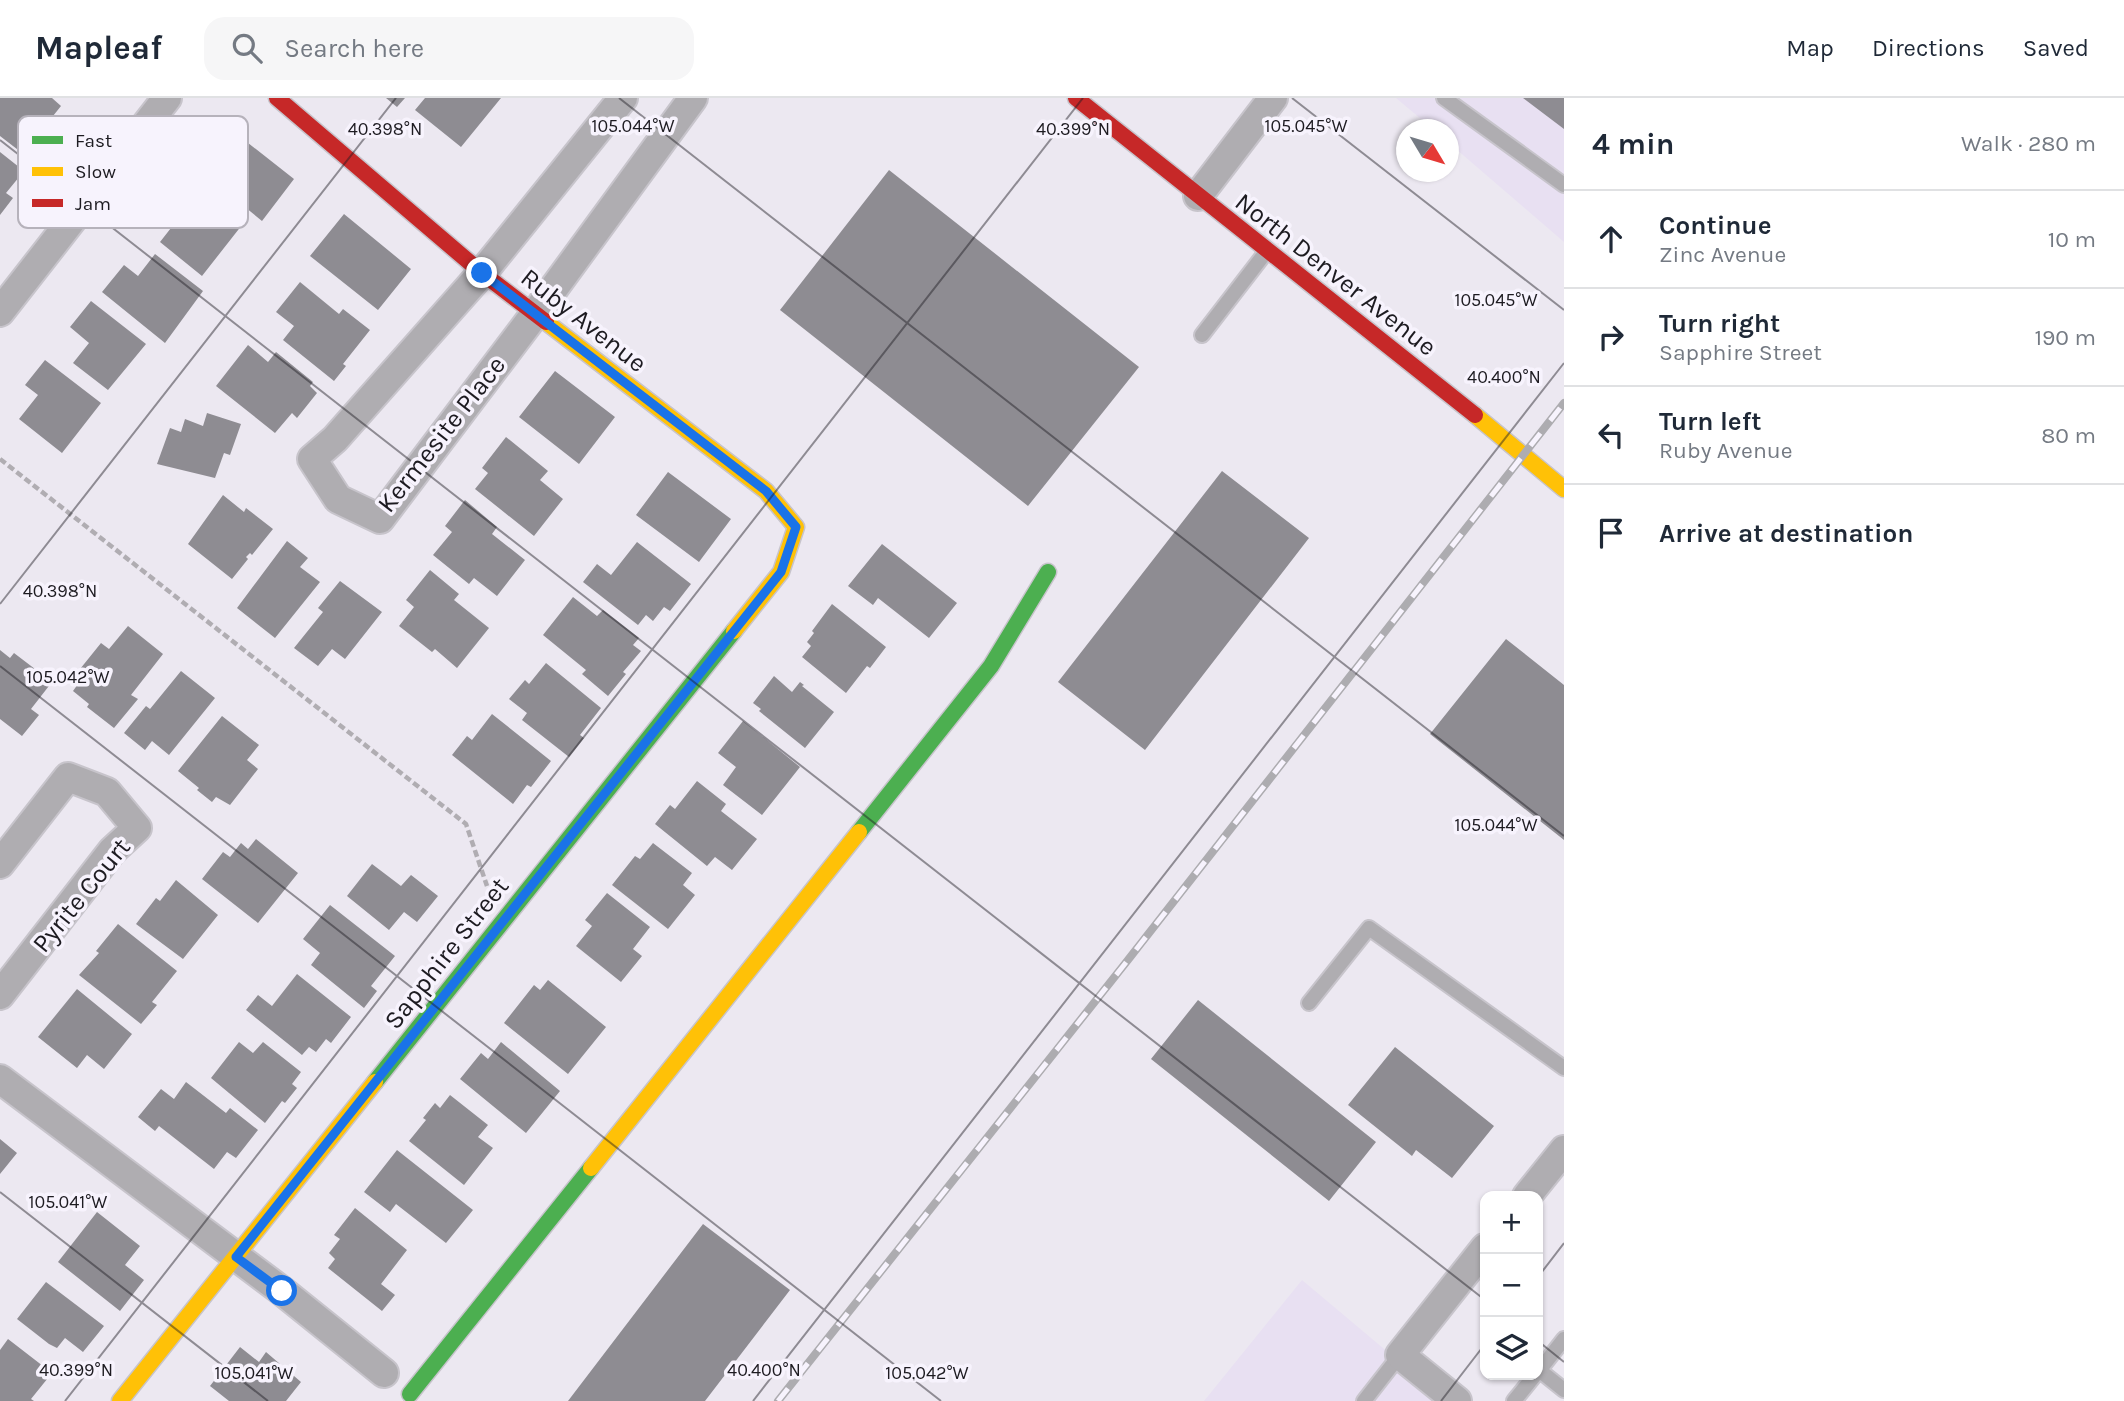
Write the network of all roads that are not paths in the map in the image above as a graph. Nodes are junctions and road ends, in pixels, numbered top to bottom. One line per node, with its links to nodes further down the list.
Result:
1 (167, 98): 8 (street)
2 (277, 98): 13 (street, Ruby Avenue)
3 (623, 98): 13 (street, Kermesite Place)
4 (693, 98): 15 (street, Kermesite Place)
5 (1076, 98): 10 (street, North Denver Avenue)
6 (1273, 98): 10 (street)
7 (1444, 98): 9 (lane)
8 (153, 116)
9 (1564, 185)
10 (1198, 197): 12 (street, North Denver Avenue)
11 (66, 228): 14 (street)
12 (1267, 251): 16 (lane); 17 (street, North Denver Avenue)
13 (482, 273): 15 (street, Ruby Avenue); 15 (street, Kermesite Place)
14 (0, 312)
15 (535, 314): 18 (street, Ruby Avenue)
16 (1202, 335)
17 (1564, 489)
18 (796, 527): 28 (street, Sapphire Street)
19 (1048, 572): 34 (street)
20 (0, 864): 21 (street, Pyrite Court)
21 (0, 995)
22 (1309, 1003): 23 (lane)
23 (1564, 1068)
24 (0, 1079): 28 (street)
25 (1564, 1150): 26 (street)
26 (1531, 1191)
27 (1480, 1254): 30 (street)
28 (236, 1257): 34 (street); 36 (street, Sapphire Street)
29 (1564, 1339): 31 (lane)
30 (1399, 1355): 37 (lane); 38 (street)
31 (1543, 1365)
32 (1543, 1376): 35 (lane)
33 (1531, 1380): 39 (lane)
34 (402, 1387)
35 (1564, 1390)
36 (120, 1401)
37 (1364, 1401)
38 (1457, 1401)
39 (1514, 1401)

